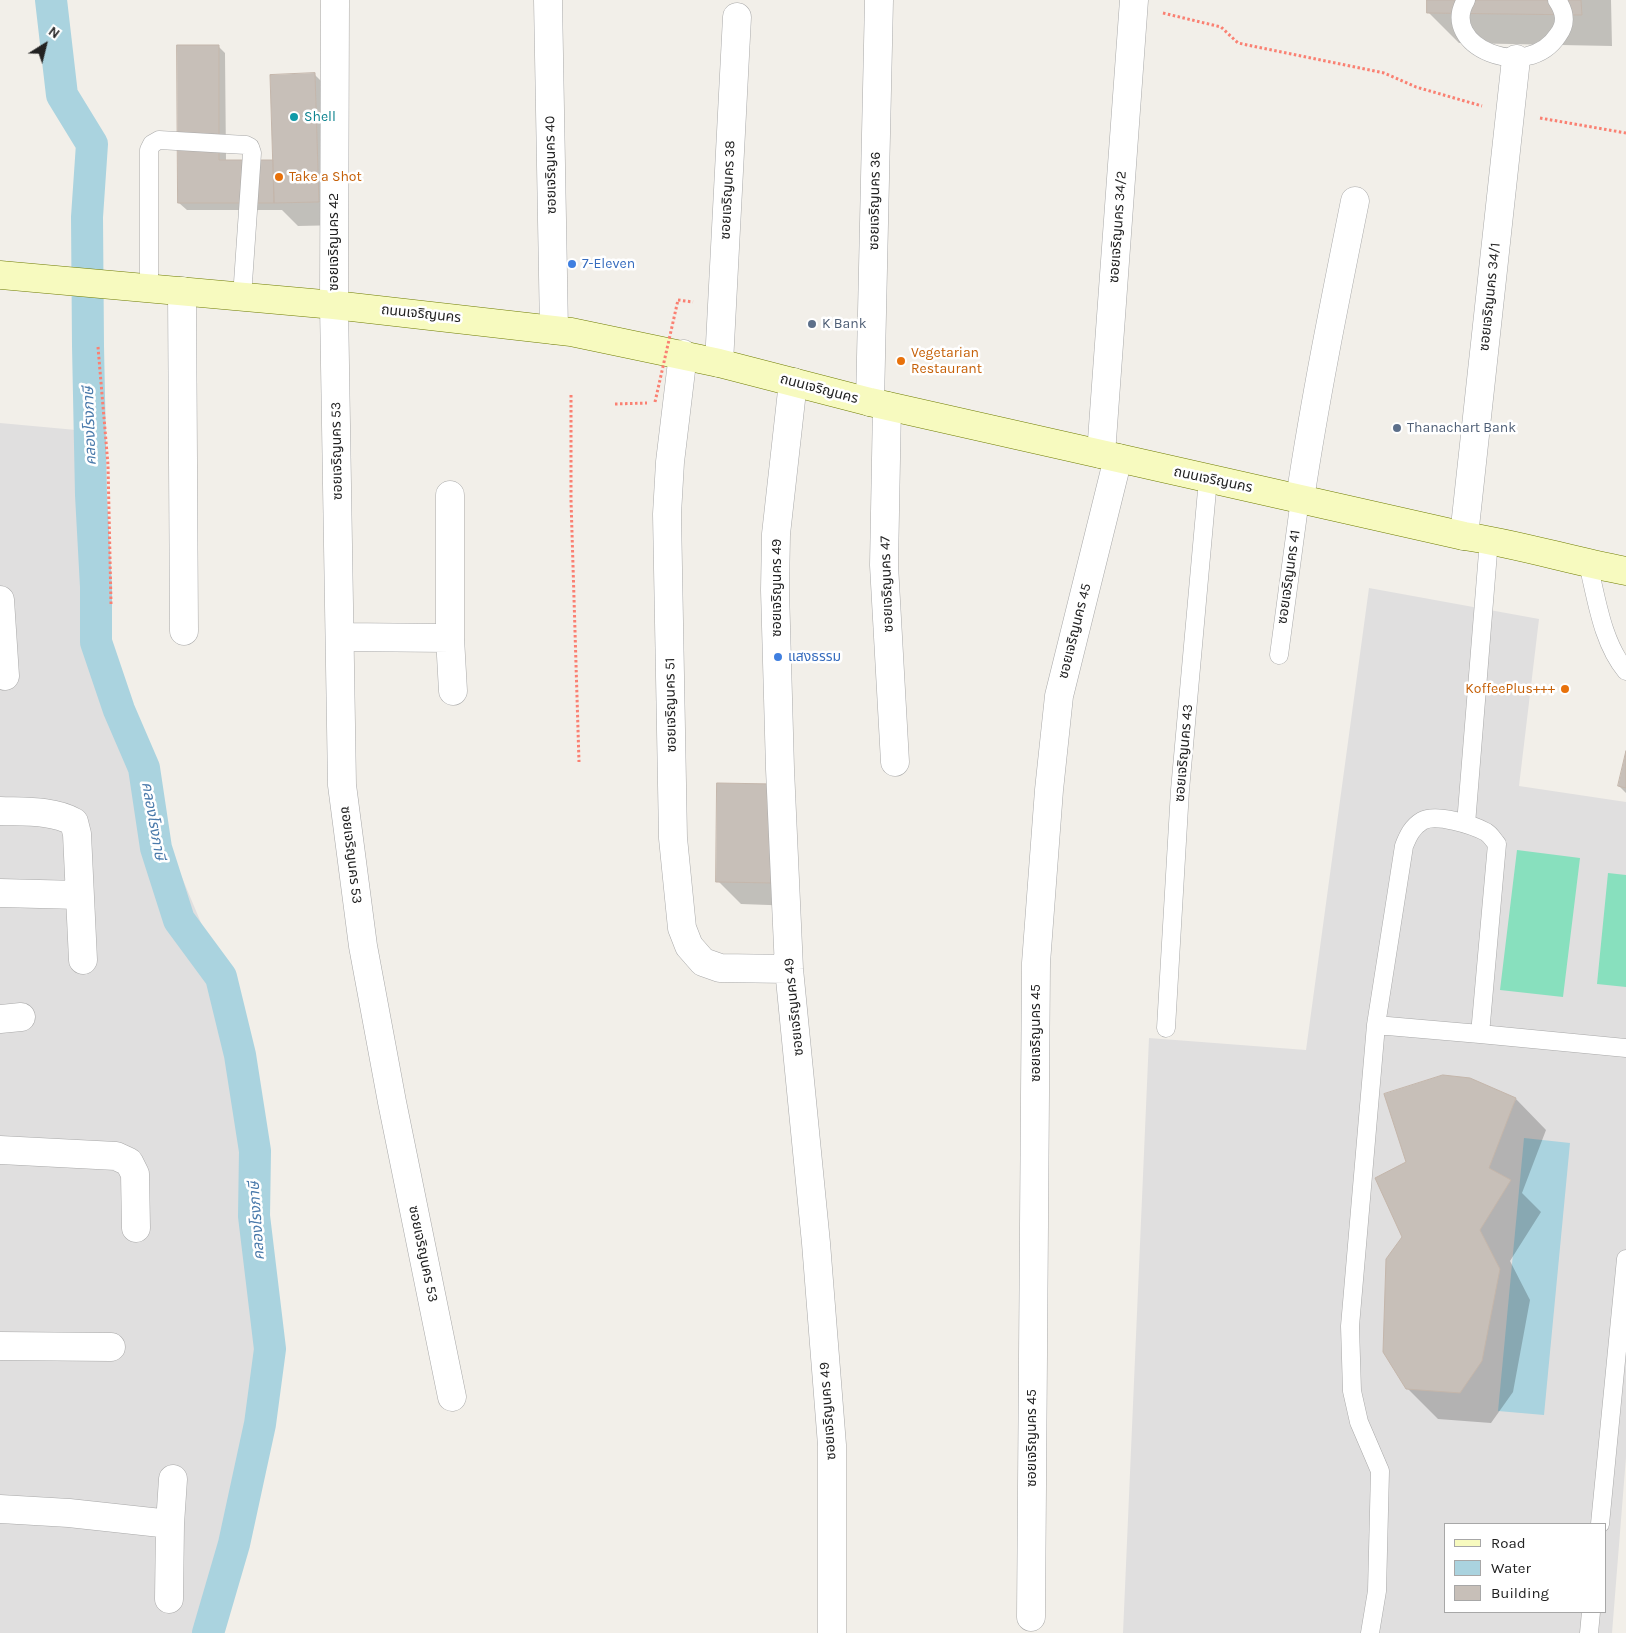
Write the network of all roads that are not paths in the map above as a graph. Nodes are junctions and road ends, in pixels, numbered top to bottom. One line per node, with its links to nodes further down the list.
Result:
1 (335, 0): 14 (street, ซอยเจริญนคร 42)
2 (548, 0): 15 (street, ซอยเจริญนคร 40)
3 (879, 0): 19 (street, ซอยเจริญนคร 36)
4 (1466, 0): 8 (lane)
5 (1556, 0): 8 (lane)
6 (1134, 2): 20 (street, ซอยเจริญนคร 34/2)
7 (737, 17): 17 (street, ซอยเจริญนคร 38)
8 (1516, 59): 24 (street, ซอยเจริญนคร 34/1)
9 (1355, 202): 23 (street)
10 (0, 275): 11 (main road, ถนนเจริญนคร)
11 (149, 288): 12 (main road, ถนนเจริญนคร); 13 (lane)
12 (182, 291): 13 (main road, ถนนเจริญนคร); 28 (street)
13 (242, 297): 14 (main road, ถนนเจริญนคร)
14 (334, 305): 15 (main road, ถนนเจริญนคร); 29 (street, ซอยเจริญนคร 53)
15 (554, 330): 16 (main road, ถนนเจริญนคร)
16 (683, 354): 17 (main road, ถนนเจริญนคร); 41 (street, ซอยเจริญนคร 51)
17 (719, 363): 18 (main road, ถนนเจริญนคร)
18 (793, 382): 19 (main road, ถนนเจริญนคร); 41 (street, ซอยเจริญนคร 49)
19 (878, 404): 20 (main road, ถนนเจริญนคร); 35 (street, ซอยเจริญนคร 47)
20 (1110, 456): 21 (main road, ถนนเจริญนคร); 58 (street, ซอยเจริญนคร 45)
21 (1208, 479): 23 (main road, ถนนเจริญนคร); 43 (lane, ซอยเจริญนคร 43)
22 (450, 495): 30 (street)
23 (1300, 499): 24 (main road, ถนนเจริญนคร); 31 (lane, ซอยเจริญนคร 41)
24 (1476, 538): 25 (main road, ถนนเจริญนคร); 37 (lane)
25 (1588, 564): 26 (main road, ถนนเจริญนคร); 32 (lane)
26 (1626, 571)
27 (0, 600): 33 (street)
28 (184, 631)
29 (340, 637): 30 (street); 51 (street, ซอยเจริญนคร 53)
30 (450, 638): 34 (street)
31 (1279, 655)
32 (1626, 671)
33 (5, 676)
34 (454, 690)
35 (896, 762)
36 (0, 811): 39 (street)
37 (1466, 824): 42 (lane); 44 (lane)
38 (0, 892): 39 (street)
39 (79, 895): 40 (street)
40 (83, 960)
41 (789, 969): 59 (street, ซอยเจริญนคร 49)
42 (1376, 1025): 44 (lane); 60 (lane)
43 (1166, 1028)
44 (1480, 1034): 45 (lane)
45 (1626, 1048)
46 (0, 1150): 47 (street)
47 (136, 1228)
48 (1626, 1259): 54 (lane)
49 (0, 1346): 50 (street)
50 (111, 1347)
51 (452, 1397)
52 (173, 1479): 55 (street)
53 (0, 1509): 55 (street)
54 (1600, 1523)
55 (170, 1524): 56 (street)
56 (169, 1599)
57 (1591, 1613): 61 (lane)
58 (1031, 1617)
59 (832, 1633)
60 (1370, 1633)
61 (1589, 1633)

